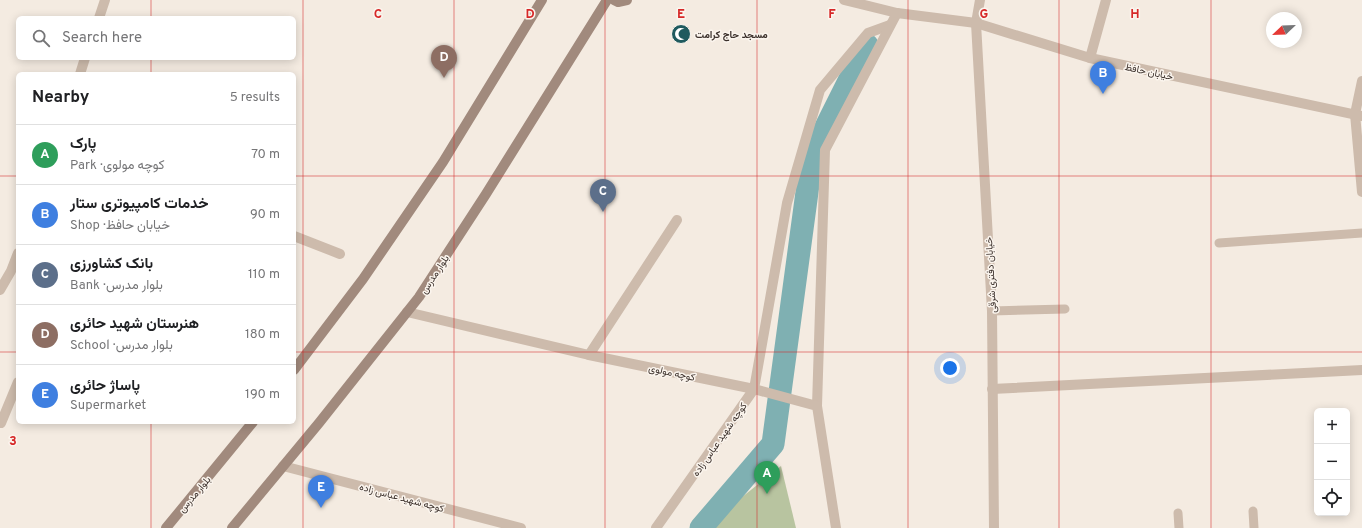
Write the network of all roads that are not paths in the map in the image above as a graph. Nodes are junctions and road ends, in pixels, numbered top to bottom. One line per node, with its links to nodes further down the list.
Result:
1 (106, 0): 10 (street)
2 (542, 0): 30 (main road)
3 (607, 0): 28 (main road, بلوار مدرس)
4 (614, 0): 5 (main road)
5 (626, 0)
6 (844, 0): 9 (street, خیابان حافظ)
7 (980, 0): 11 (street, خیابان دفتری شرقی)
8 (1106, 0): 13 (street)
9 (897, 13): 11 (street, خیابان حافظ); 12 (street)
10 (100, 16)
11 (976, 23): 13 (street, خیابان حافظ); 27 (street, خیابان دفتری شرقی)
12 (890, 25): 33 (street); 35 (street)
13 (1090, 58): 17 (street, خیابان حافظ)
14 (85, 60): 15 (street)
15 (81, 72)
16 (1362, 81): 17 (street)
17 (1358, 115): 18 (street)
18 (1362, 192)
19 (678, 220): 29 (street)
20 (1362, 233): 22 (lane)
21 (296, 237): 23 (street)
22 (1219, 243)
23 (340, 254)
24 (16, 258): 25 (street)
25 (0, 290)
26 (1065, 309): 27 (lane)
27 (992, 311): 34 (street, خیابان دفتری شرقی)
28 (407, 312): 29 (street, کوچه مولوی); 38 (main road, بلوار مدرس)
29 (589, 355): 33 (street, کوچه مولوی)
30 (296, 367)
31 (1362, 370): 34 (street)
32 (16, 387): 36 (street)
33 (754, 389): 35 (street, کوچه مولوی); 44 (street, کوچه شهید عباس زاده)
34 (992, 389): 46 (street, خیابان دفتری شرقی)
35 (817, 406): 45 (street)
36 (0, 423)
37 (251, 424): 41 (main road, بلوار مدرس)
38 (283, 466): 42 (main road, بلوار مدرس); 43 (street, کوچه شهید عباس زاده)
39 (1253, 511): 48 (lane)
40 (1178, 513): 47 (lane)
41 (166, 528)
42 (232, 528)
43 (521, 528)
44 (656, 528)
45 (836, 528)
46 (994, 528)
47 (1179, 528)
48 (1254, 528)

